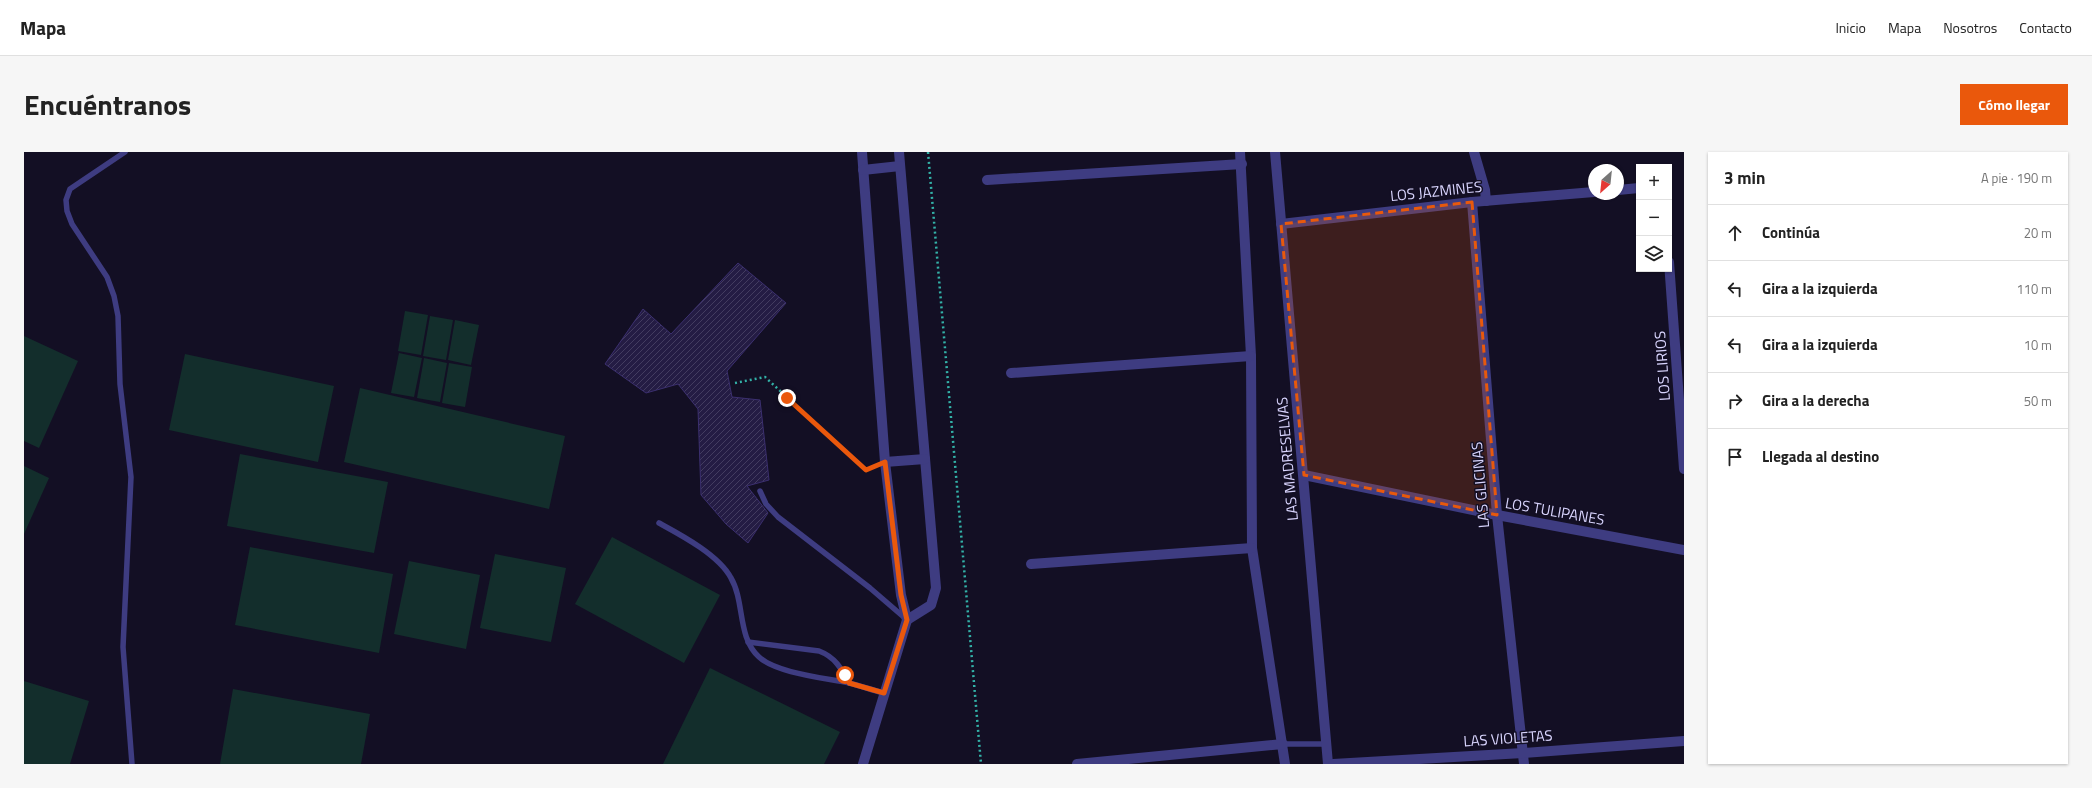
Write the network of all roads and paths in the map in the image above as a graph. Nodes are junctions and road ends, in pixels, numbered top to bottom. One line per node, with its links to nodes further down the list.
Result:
1 (125, 152): 41 (lane)
2 (862, 152): 10 (street)
3 (898, 152): 9 (street)
4 (928, 152): 43 (path)
5 (1240, 152): 8 (street)
6 (1275, 152): 17 (street, LAS MADRESELVAS)
7 (1474, 152): 15 (street)
8 (1242, 164): 11 (street); 19 (street)
9 (900, 166): 10 (street); 22 (street)
10 (863, 170): 23 (street)
11 (988, 180)
12 (1636, 188): 13 (street)
13 (1624, 189)
14 (1588, 192): 15 (street, LOS JAZMINES)
15 (1486, 201): 16 (street, LOS JAZMINES)
16 (1472, 202): 17 (street, LOS JAZMINES); 27 (street, LAS GLICINAS)
17 (1281, 224): 25 (street, LAS MADRESELVAS)
18 (1670, 272): 24 (street, LOS LIRIOS)
19 (1251, 356): 20 (street); 29 (street)
20 (1011, 373)
21 (735, 383): 23 (path)
22 (924, 459): 23 (street); 32 (street)
23 (885, 462): 32 (street)
24 (1684, 469)
25 (1304, 475): 27 (street, LOS TULIPANES); 38 (street, LAS MADRESELVAS)
26 (760, 491): 32 (lane)
27 (1497, 515): 30 (street, LOS TULIPANES); 39 (street, LAS GLICINAS)
28 (659, 523): 33 (lane)
29 (1252, 548): 31 (street); 37 (street)
30 (1684, 550)
31 (1031, 564)
32 (907, 620): 35 (street)
33 (748, 642): 34 (lane); 34 (lane)
34 (849, 683): 35 (lane)
35 (884, 693): 42 (street)
36 (1684, 741): 39 (street, LAS VIOLETAS)
37 (1283, 744): 38 (lane); 40 (street); 45 (street)
38 (1326, 744): 46 (street, LAS MADRESELVAS)
39 (1523, 753): 47 (street, LAS VIOLETAS); 48 (street, LAS GLICINAS)
40 (1150, 760): 44 (street)
41 (132, 764)
42 (863, 764)
43 (981, 764)
44 (1077, 764)
45 (1285, 764)
46 (1328, 764)
47 (1333, 764)
48 (1524, 764)

